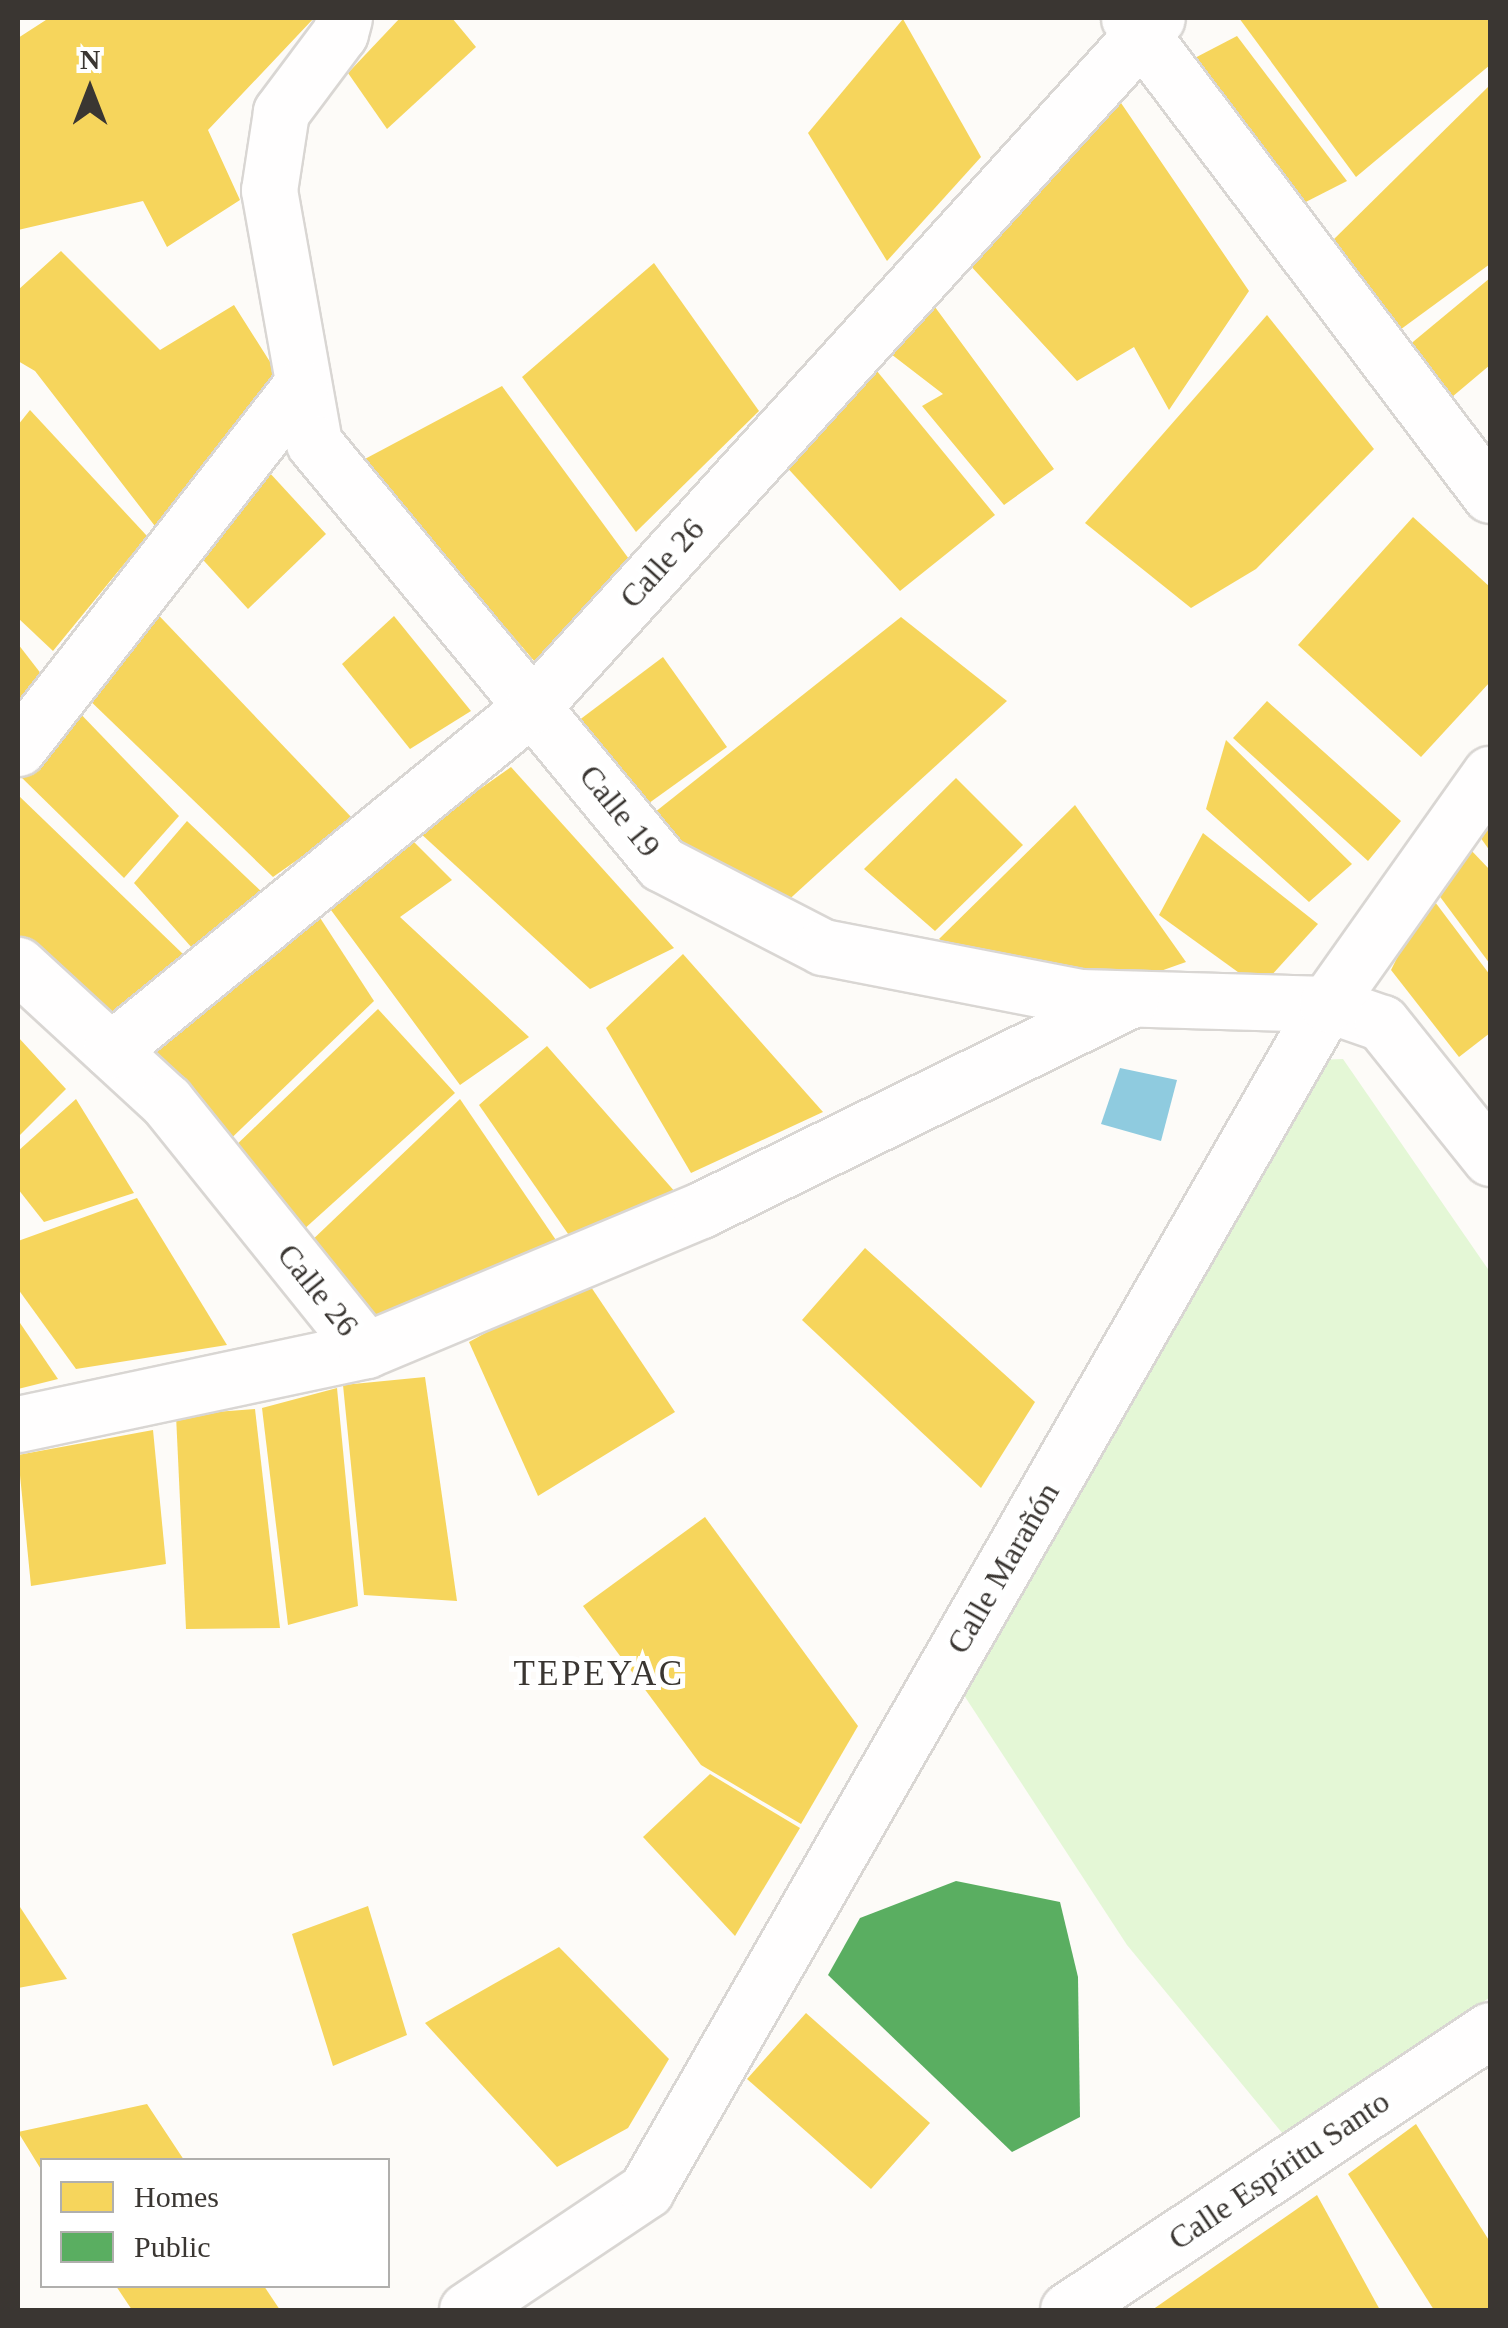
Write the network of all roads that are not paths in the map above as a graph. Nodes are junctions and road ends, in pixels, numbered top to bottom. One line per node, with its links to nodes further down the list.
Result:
1 (344, 18): 3 (street, Calle 19)
2 (1143, 23): 4 (street); 5 (street, Calle 26)
3 (300, 387): 5 (street, Calle 19); 6 (street)
4 (1490, 494)
5 (534, 705): 9 (street, Calle 19); 11 (street, Calle 26)
6 (18, 748)
7 (1490, 774): 10 (street, Calle Marañón)
8 (18, 965): 11 (street, Calle 26)
9 (1137, 996): 10 (street, Calle 19); 13 (street)
10 (1327, 1004): 12 (street, Calle 19); 16 (street, Calle Marañón)
11 (111, 1050): 13 (street, Calle 26)
12 (1490, 1158)
13 (366, 1350): 14 (street)
14 (18, 1424)
15 (1490, 2030): 17 (street, Calle Espíritu Santo)
16 (467, 2310)
17 (1069, 2310)

